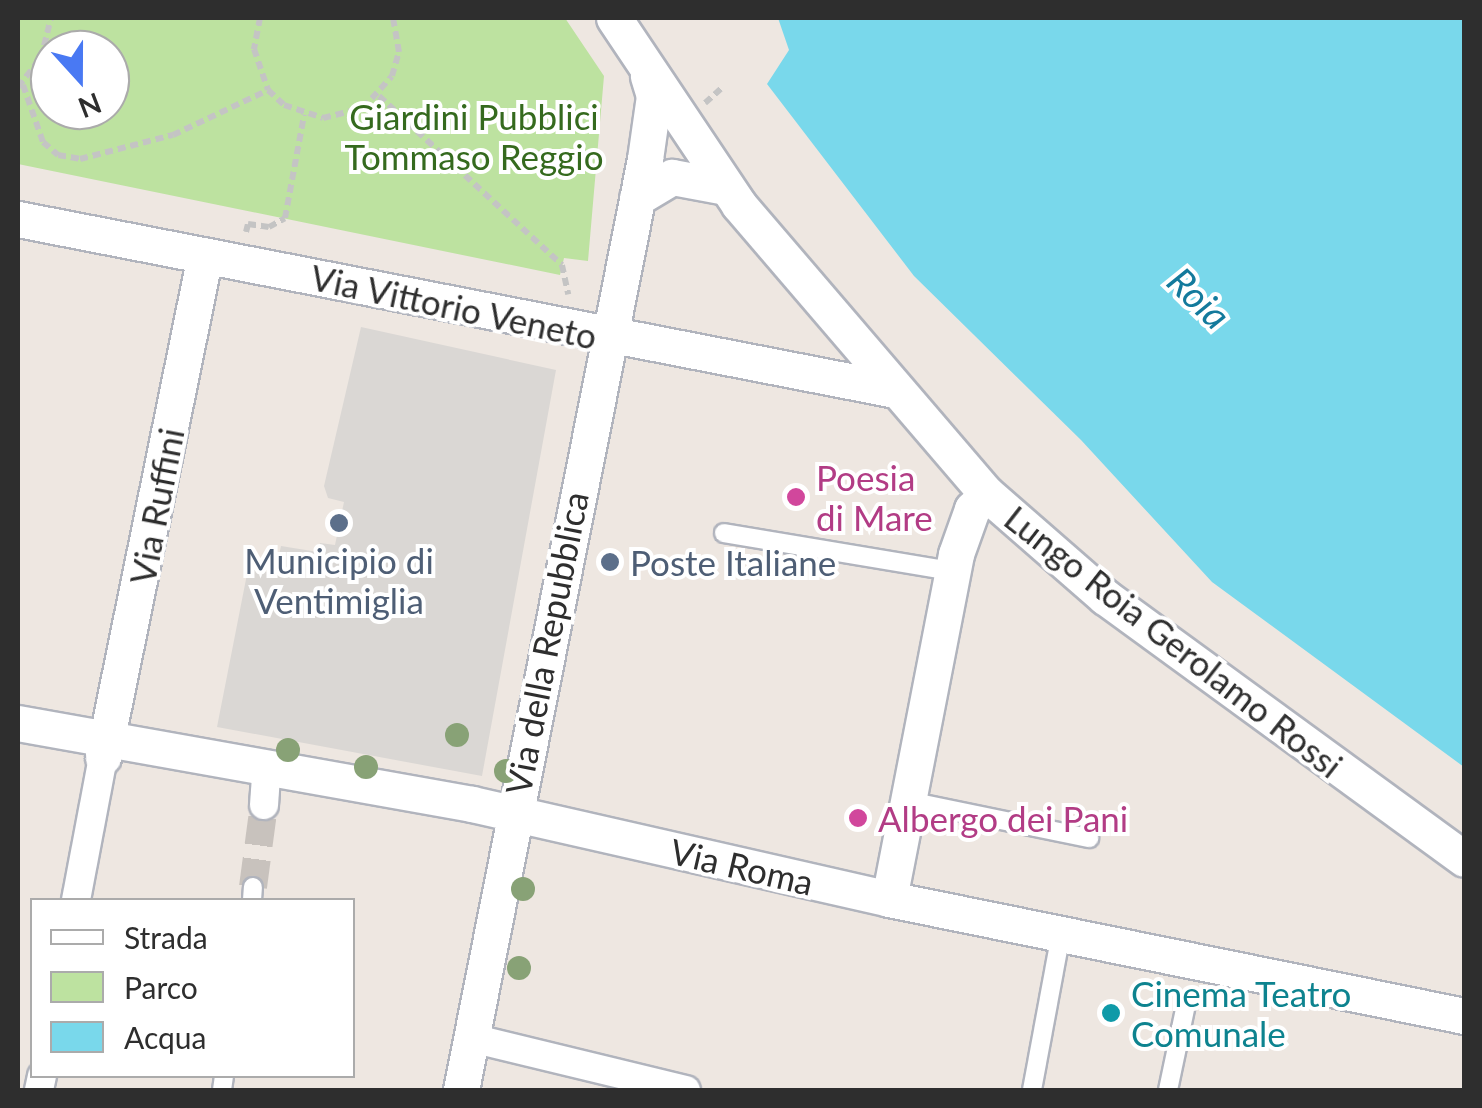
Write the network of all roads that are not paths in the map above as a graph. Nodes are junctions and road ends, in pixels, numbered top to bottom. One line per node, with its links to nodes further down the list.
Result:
1 (614, 18): 2 (street, Lungo Roia Gerolamo Rossi)
2 (643, 60): 3 (street, Lungo Roia Gerolamo Rossi); 4 (street, Via della Repubblica)
3 (726, 187): 4 (street); 8 (street, Lungo Roia Gerolamo Rossi)
4 (637, 198): 7 (street, Via della Repubblica)
5 (18, 219): 6 (street, Via Vittorio Veneto)
6 (222, 258): 7 (street, Via Vittorio Veneto); 13 (street, Via Ruffini)
7 (606, 338): 8 (street, Via Vittorio Veneto); 17 (street, Via della Repubblica)
8 (890, 389): 9 (street, Lungo Roia Gerolamo Rossi)
9 (987, 494): 11 (street); 19 (street, Lungo Roia Gerolamo Rossi)
10 (724, 532): 11 (lane)
11 (952, 571): 15 (street)
12 (18, 723): 13 (street, Via Roma)
13 (106, 747): 14 (street, Via Roma); 20 (street)
14 (268, 766): 16 (street); 17 (street, Via Roma)
15 (908, 801): 18 (lane); 21 (street)
16 (264, 805)
17 (514, 814): 21 (street, Via Roma); 25 (street, Via della Repubblica)
18 (1088, 838)
19 (1464, 859)
20 (76, 898)
21 (889, 898): 22 (street, Via Roma)
22 (1060, 934): 24 (street, Via Roma); 28 (lane)
23 (1187, 1000): 29 (lane)
24 (1464, 1016)
25 (471, 1038): 26 (street, Via della Repubblica); 27 (street)
26 (461, 1090)
27 (686, 1090)
28 (1032, 1090)
29 (1168, 1090)

